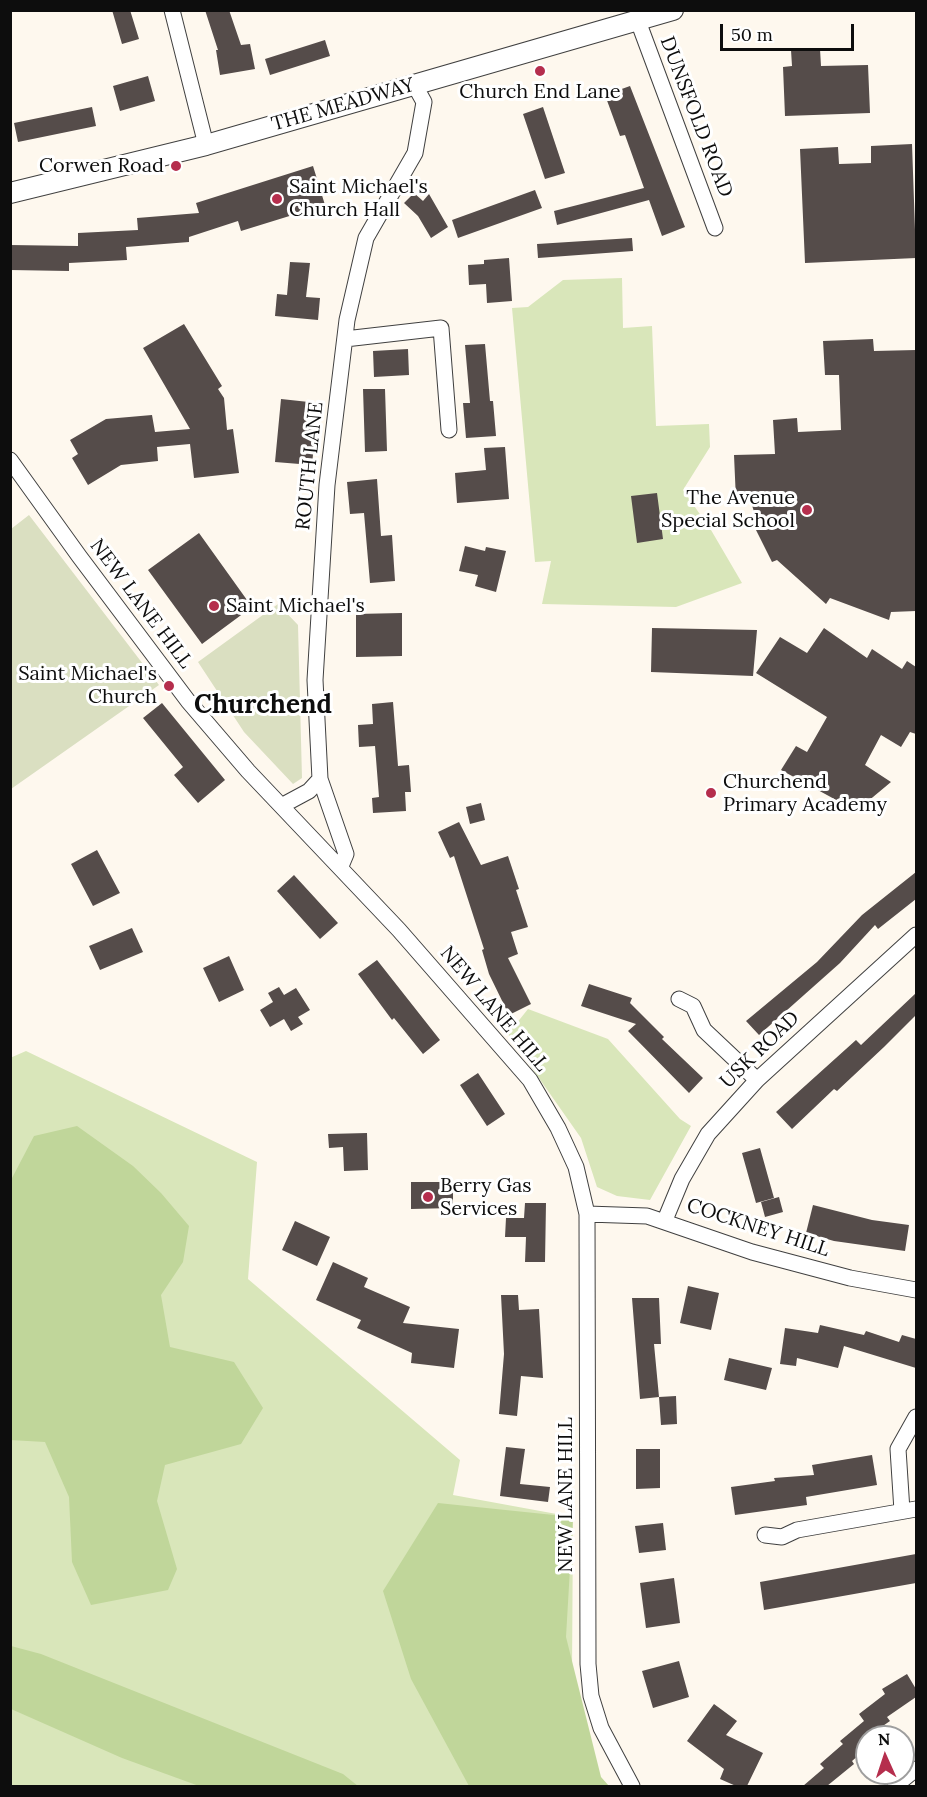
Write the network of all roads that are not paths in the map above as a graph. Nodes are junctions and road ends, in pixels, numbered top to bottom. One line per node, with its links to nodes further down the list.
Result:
1 (172, 10): 5 (street)
2 (673, 10): 3 (street, THE MEADWAY)
3 (638, 21): 4 (street, THE MEADWAY); 7 (street, DUNSFOLD ROAD)
4 (414, 84): 5 (street, THE MEADWAY); 8 (street, ROUTH LANE)
5 (206, 145): 6 (street, THE MEADWAY)
6 (10, 194)
7 (715, 228)
8 (345, 339): 9 (street); 11 (street, ROUTH LANE)
9 (449, 429)
10 (10, 460): 12 (street, NEW LANE HILL)
11 (320, 779): 12 (street); 13 (street, ROUTH LANE)
12 (283, 805): 13 (street, NEW LANE HILL)
13 (341, 866): 17 (street, NEW LANE HILL)
14 (916, 935): 16 (street, USK ROAD)
15 (679, 999): 16 (street)
16 (757, 1080): 18 (street, USK ROAD)
17 (587, 1214): 18 (street, COCKNEY HILL); 24 (street, NEW LANE HILL)
18 (665, 1220): 19 (street, COCKNEY HILL)
19 (916, 1290)
20 (916, 1417): 21 (street)
21 (909, 1510): 22 (street)
22 (765, 1535)
23 (916, 1769): 25 (street)
24 (632, 1786)
25 (895, 1786)

